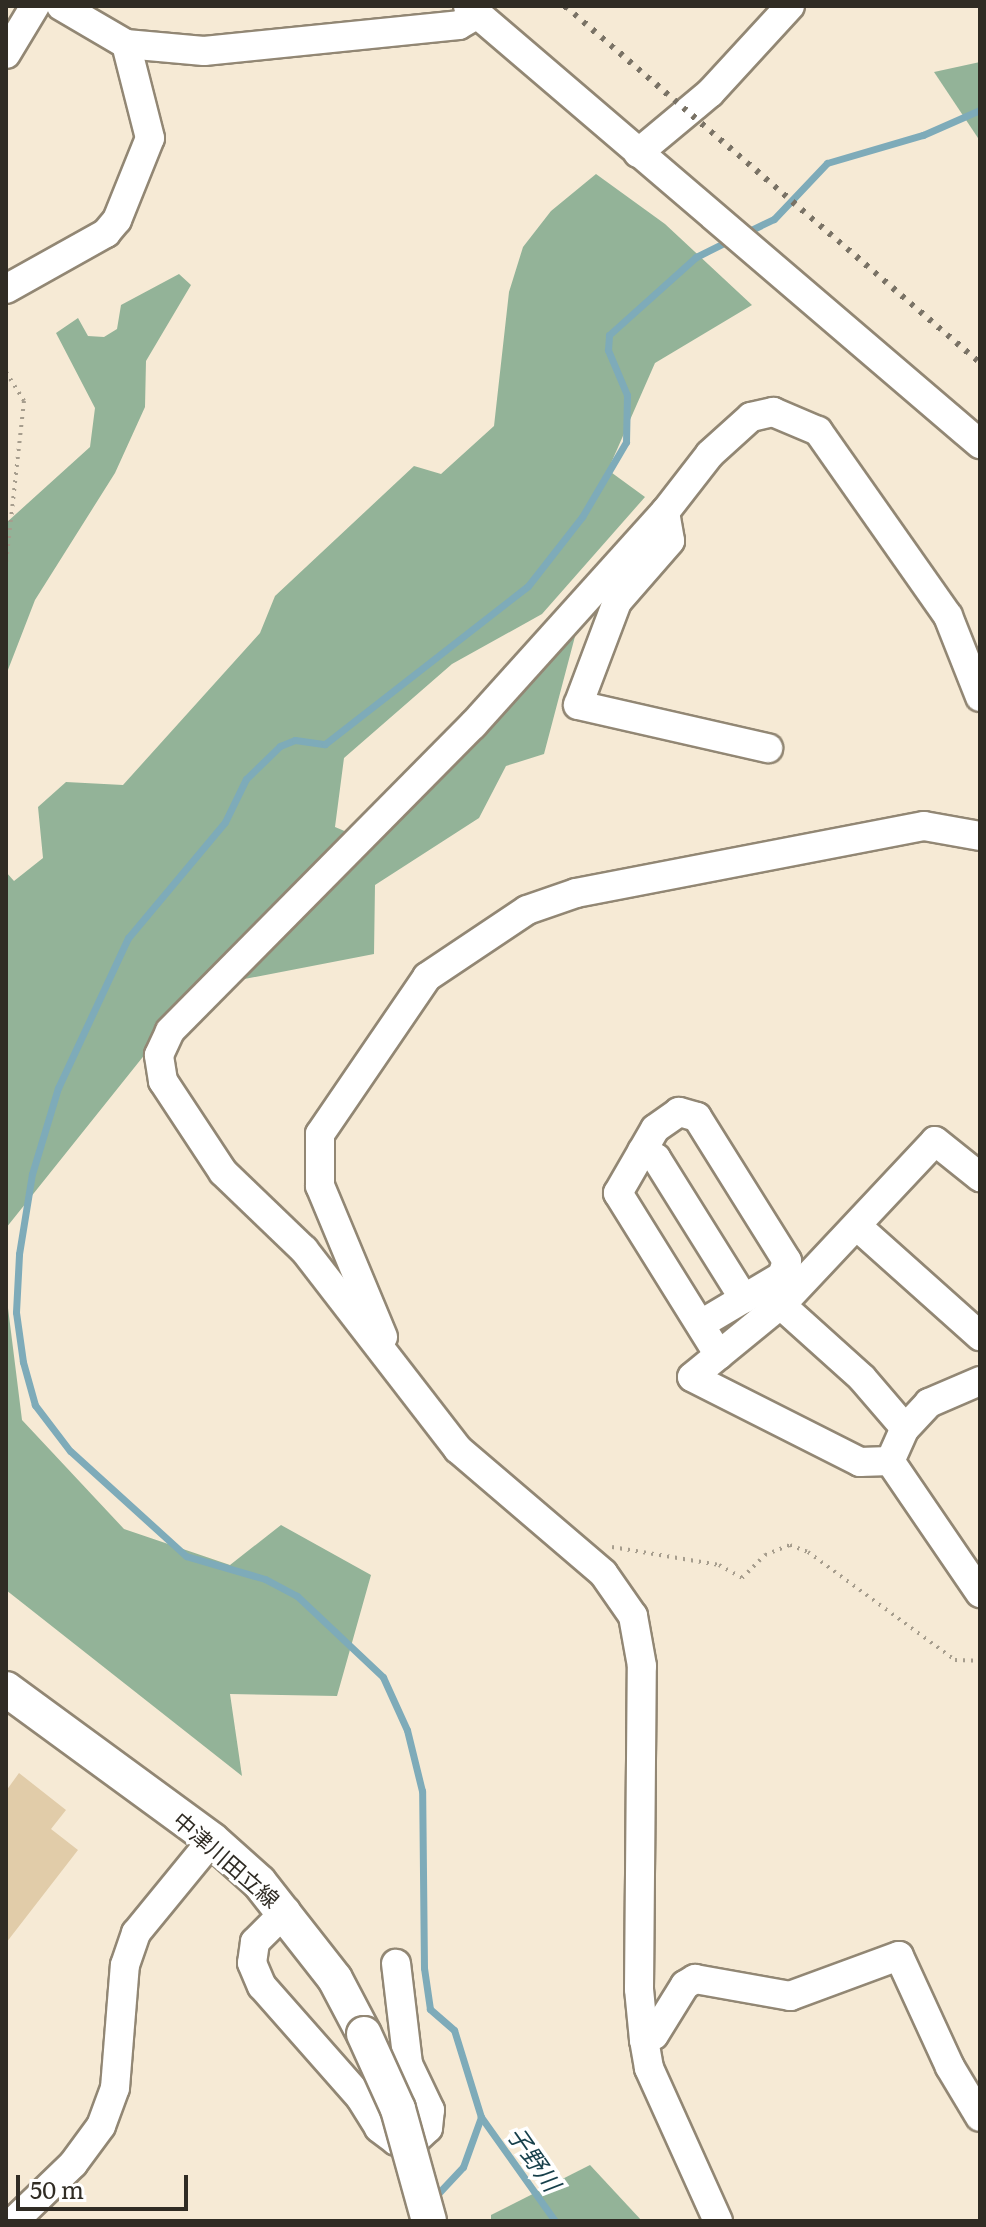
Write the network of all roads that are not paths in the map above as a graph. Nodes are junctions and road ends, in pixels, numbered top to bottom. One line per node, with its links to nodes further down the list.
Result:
1 (35, 6): 6 (street)
2 (61, 6): 5 (street)
3 (780, 9): 7 (street)
4 (473, 10): 5 (street); 7 (street)
5 (126, 44): 8 (street)
6 (6, 54)
7 (647, 162): 9 (street)
8 (6, 289)
9 (980, 444)
10 (665, 512): 11 (street); 12 (street); 22 (street)
11 (980, 697)
12 (768, 748)
13 (980, 836): 22 (street)
14 (642, 1151): 17 (street); 17 (street); 19 (street)
15 (980, 1177): 16 (street)
16 (858, 1227): 18 (street); 20 (street)
17 (744, 1299): 19 (street)
18 (781, 1305): 21 (street); 24 (street)
19 (701, 1324): 21 (street)
20 (980, 1336)
21 (719, 1355): 25 (street)
22 (391, 1360): 31 (street)
23 (980, 1381): 24 (street)
24 (905, 1428): 25 (street)
25 (890, 1461): 26 (street)
26 (980, 1593)
27 (6, 1689): 28 (main road, 中津川田立線)
28 (212, 1840): 29 (main road, 中津川田立線); 33 (street)
29 (286, 1911): 30 (street); 34 (main road, 中津川田立線, bridge)
30 (396, 1964)
31 (644, 2040): 32 (street); 35 (street)
32 (980, 2117)
33 (14, 2221)
34 (429, 2221)
35 (718, 2221)

